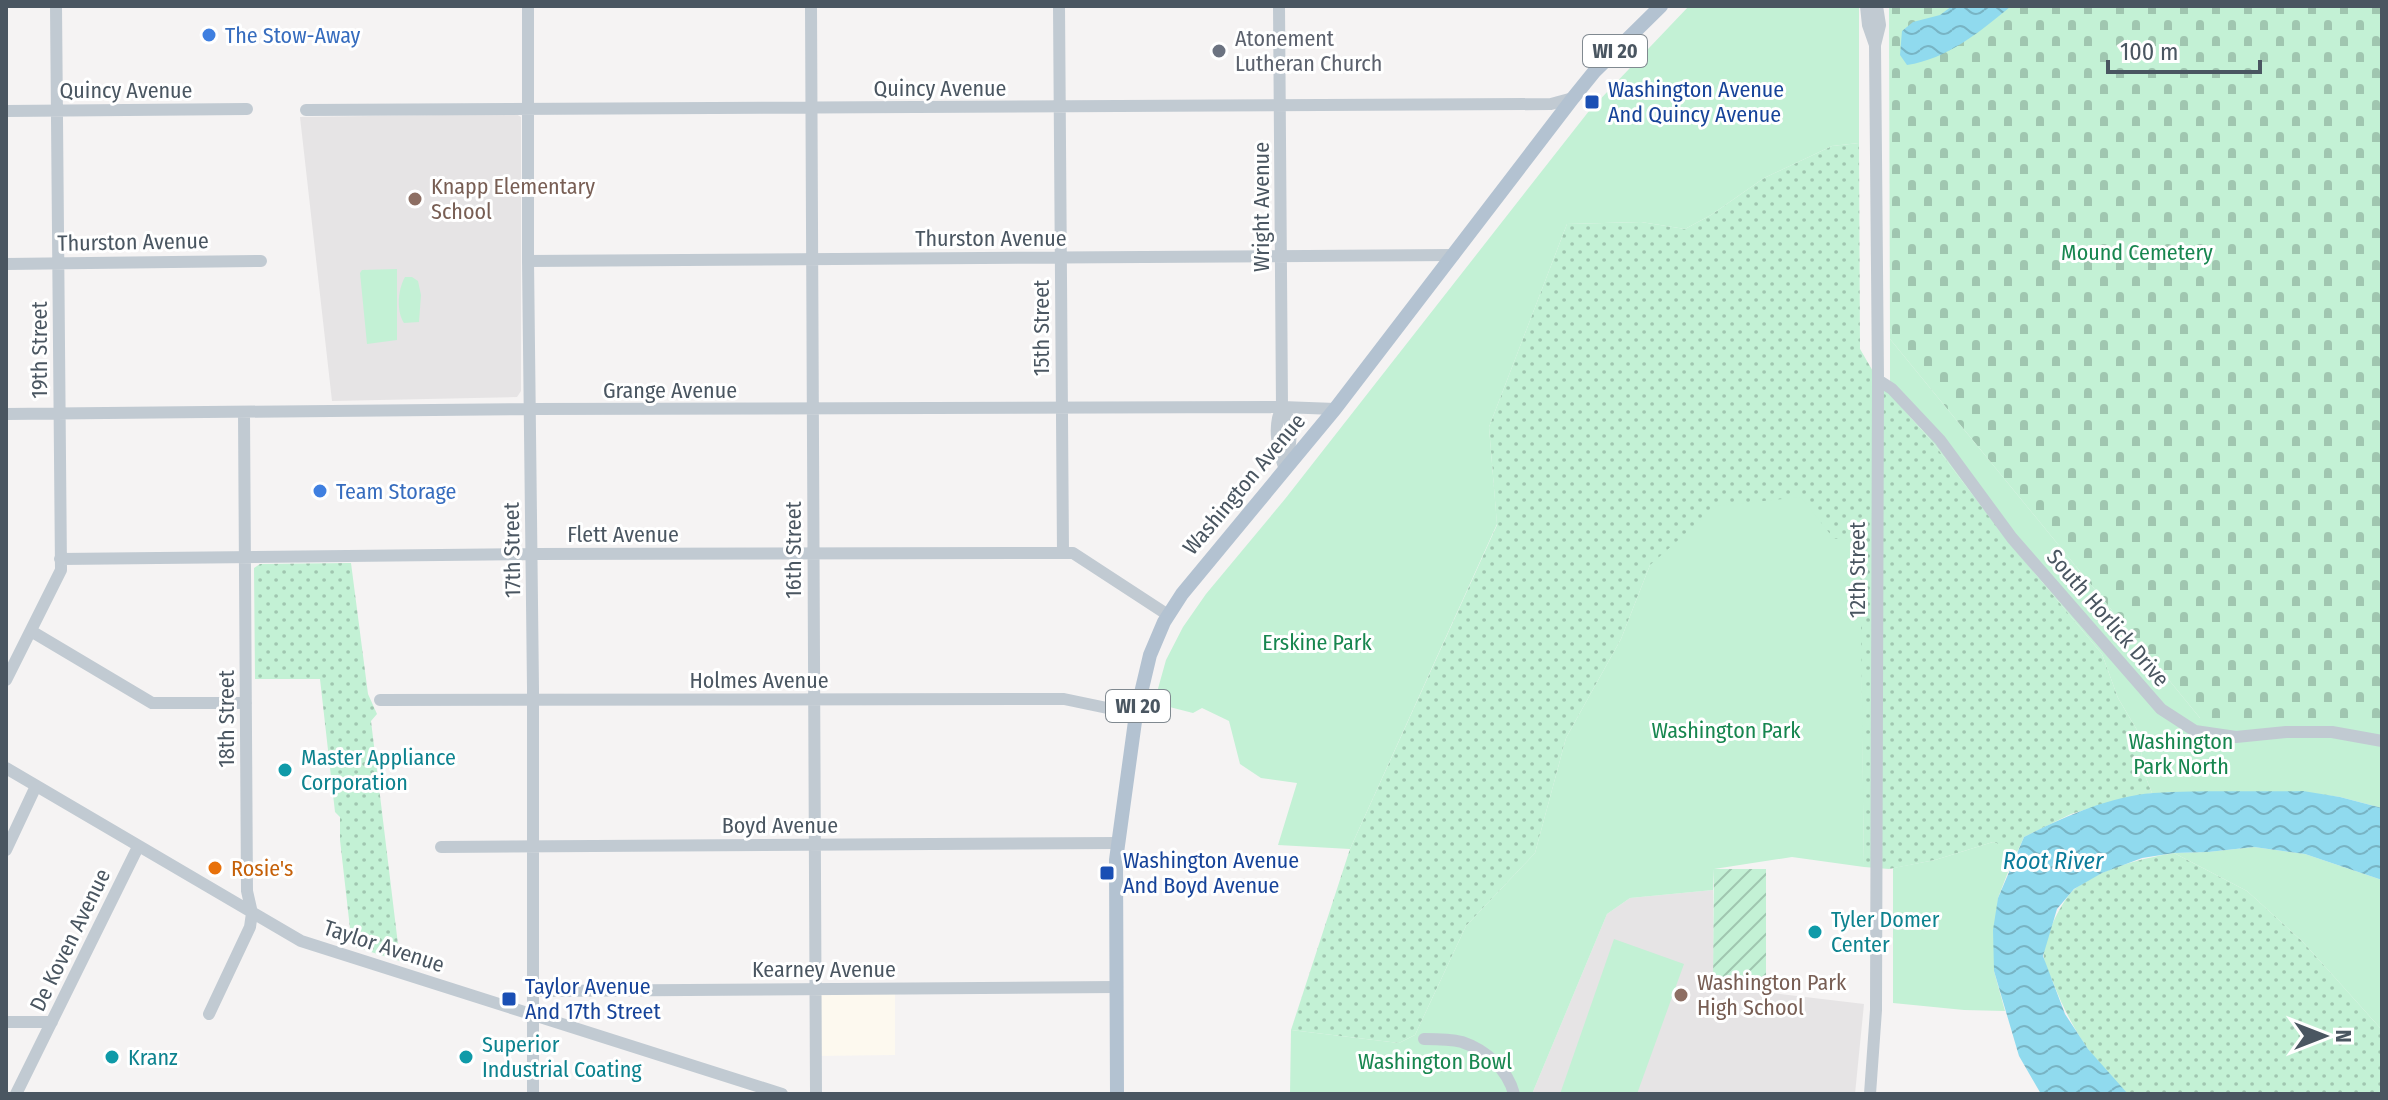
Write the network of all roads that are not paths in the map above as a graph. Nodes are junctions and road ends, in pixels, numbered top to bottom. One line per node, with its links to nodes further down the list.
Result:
1 (56, 6): 15 (street, 19th Street)
2 (528, 6): 17 (street, 17th Street)
3 (811, 6): 13 (street, 16th Street)
4 (1059, 6): 12 (street, 15th Street)
5 (1279, 6): 11 (street, Wright Avenue)
6 (1661, 6): 10 (main road, Washington Avenue / WI 20)
7 (1866, 6): 9 (street, 12th Street)
8 (1877, 6): 9 (street, 12th Street)
9 (1875, 45): 27 (street, 12th Street)
10 (1573, 98): 11 (street, Quincy Avenue); 19 (main road, Washington Avenue / WI 20)
11 (1280, 106): 12 (street, Quincy Avenue); 20 (street, Wright Avenue)
12 (1060, 107): 13 (street, Quincy Avenue); 21 (street, 15th Street)
13 (811, 108): 17 (street, Quincy Avenue); 22 (street, 16th Street)
14 (247, 109): 15 (street, Quincy Avenue)
15 (58, 110): 18 (street, Quincy Avenue); 26 (street, 19th Street)
16 (306, 110): 17 (street, Quincy Avenue)
17 (527, 110): 24 (street, 17th Street)
18 (6, 111)
19 (1454, 255): 20 (street, Thurston Avenue); 31 (main road, Washington Avenue / WI 20)
20 (1281, 256): 21 (street, Thurston Avenue); 28 (street, Wright Avenue)
21 (1061, 258): 22 (street, Thurston Avenue); 29 (street, 15th Street)
22 (812, 259): 24 (street, Thurston Avenue); 32 (street, 16th Street)
23 (261, 261): 26 (street, Thurston Avenue)
24 (528, 261): 30 (street, 17th Street)
25 (6, 264): 26 (street, Thurston Avenue)
26 (58, 264): 35 (street, 19th Street)
27 (1878, 380): 50 (street, South Horlick Drive); 74 (street, 12th Street)
28 (1282, 407): 29 (street, Grange Avenue); 31 (street, Grange Avenue); 36 (street, Wright Avenue)
29 (1062, 408): 32 (street, Grange Avenue); 37 (street, 15th Street)
30 (531, 409): 32 (street, Grange Avenue); 33 (street, Grange Avenue); 38 (street, 17th Street)
31 (1335, 409): 36 (main road, Washington Avenue / WI 20)
32 (813, 410): 39 (street, 16th Street)
33 (244, 413): 35 (street, Grange Avenue); 40 (street, 18th Street)
34 (6, 414): 35 (street, Grange Avenue)
35 (59, 414): 41 (street, 19th Street)
36 (1285, 470): 42 (main road, Washington Avenue / WI 20)
37 (1063, 553): 39 (street, Flett Avenue); 42 (street, Flett Avenue)
38 (532, 554): 39 (street, Flett Avenue); 40 (street, Flett Avenue); 45 (street, 17th Street)
39 (813, 555): 47 (street, 16th Street)
40 (245, 556): 41 (street, Flett Avenue); 48 (street, 18th Street)
41 (60, 559): 43 (street, 19th Street)
42 (1168, 615): 49 (main road, Washington Avenue / WI 20)
43 (31, 631): 44 (street, 19th Street); 48 (street)
44 (6, 680)
45 (533, 699): 46 (street, Holmes Avenue); 47 (street, Holmes Avenue); 54 (street, 17th Street)
46 (380, 700)
47 (814, 700): 49 (street, Holmes Avenue); 55 (street, 16th Street)
48 (246, 703): 59 (street, 18th Street)
49 (1136, 714): 53 (main road, Washington Avenue / WI 20)
50 (2382, 741)
51 (6, 768): 52 (street, Taylor Avenue)
52 (36, 786): 56 (street, Taylor Avenue); 58 (street)
53 (1118, 843): 55 (street, Boyd Avenue); 60 (main road, Washington Avenue / WI 20)
54 (533, 845): 55 (street, Boyd Avenue); 57 (street, Boyd Avenue); 62 (street, 17th Street)
55 (815, 845): 61 (street, 16th Street)
56 (138, 847): 59 (street, Taylor Avenue); 66 (street, De Koven Avenue)
57 (441, 847)
58 (6, 850)
59 (252, 913): 63 (street, 18th Street); 64 (street, Taylor Avenue)
60 (1116, 987): 61 (street, Kearney Avenue); 72 (main road, Washington Avenue / WI 20)
61 (816, 989): 62 (street, Kearney Avenue); 71 (street, 16th Street)
62 (533, 991): 64 (street, 17th Street)
63 (209, 1014)
64 (533, 1015): 69 (street, 17th Street); 70 (street, Taylor Avenue)
65 (6, 1022): 66 (street)
66 (52, 1022): 68 (street, De Koven Avenue)
67 (1424, 1039): 73 (street)
68 (16, 1094)
69 (533, 1094)
70 (782, 1094)
71 (816, 1094)
72 (1117, 1094)
73 (1514, 1094)
74 (1870, 1094)

